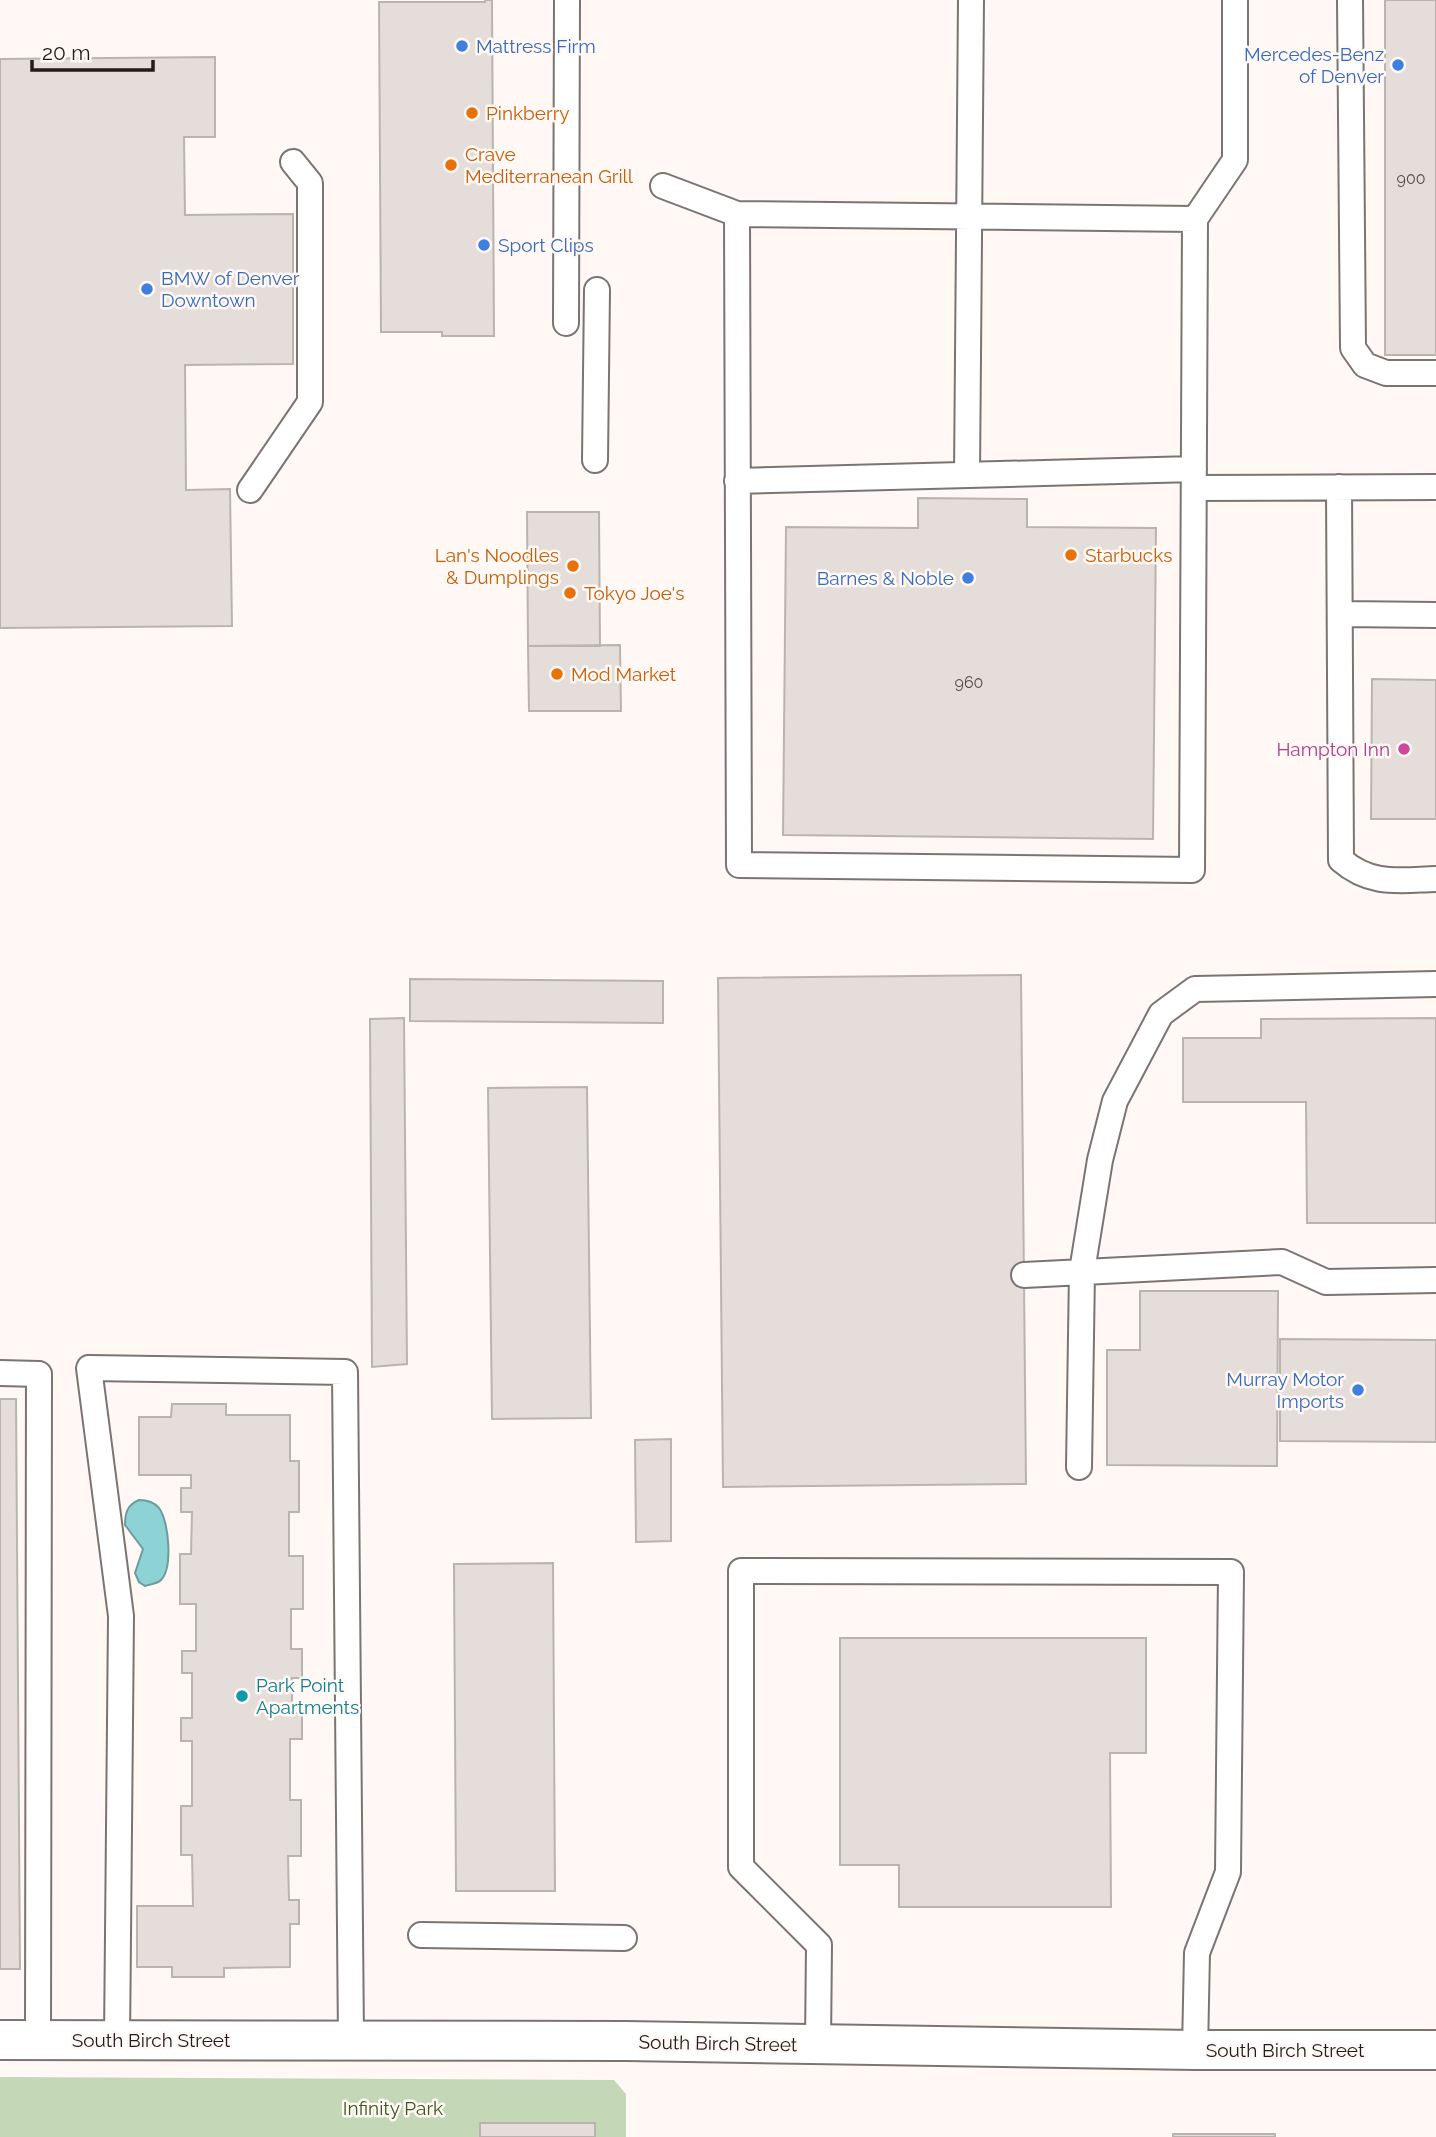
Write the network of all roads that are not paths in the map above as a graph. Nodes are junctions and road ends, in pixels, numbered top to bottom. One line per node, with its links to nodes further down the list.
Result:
1 (567, 0): 11 (lane)
2 (971, 0): 8 (lane)
3 (1235, 0): 9 (lane)
4 (1350, 0): 12 (lane)
5 (293, 162): 19 (lane)
6 (663, 186): 7 (lane)
7 (737, 214): 8 (lane); 16 (lane)
8 (969, 216): 9 (lane); 14 (lane)
9 (1195, 219): 15 (lane)
10 (597, 290): 13 (lane)
11 (566, 323)
12 (1436, 373)
13 (595, 460)
14 (967, 475): 15 (lane); 16 (lane)
15 (1194, 479): 16 (lane); 17 (lane)
16 (737, 481)
17 (1339, 487): 18 (lane); 20 (lane)
18 (1436, 487)
19 (250, 490)
20 (1341, 614): 21 (lane); 22 (lane)
21 (1436, 615)
22 (1436, 879)
23 (1436, 984): 24 (lane)
24 (1082, 1271): 25 (lane); 26 (lane); 28 (lane)
25 (1024, 1275)
26 (1436, 1280)
27 (0, 1373): 32 (lane)
28 (1079, 1467)
29 (421, 1935): 30 (lane)
30 (624, 1938)
31 (0, 2040): 32 (street, South Birch Street)
32 (38, 2040): 34 (street, South Birch Street)
33 (351, 2040): 34 (street, South Birch Street); 34 (lane); 35 (street, South Birch Street)
34 (117, 2041)
35 (818, 2044): 36 (street, South Birch Street); 36 (lane)
36 (1195, 2050): 37 (street, South Birch Street)
37 (1436, 2050)

